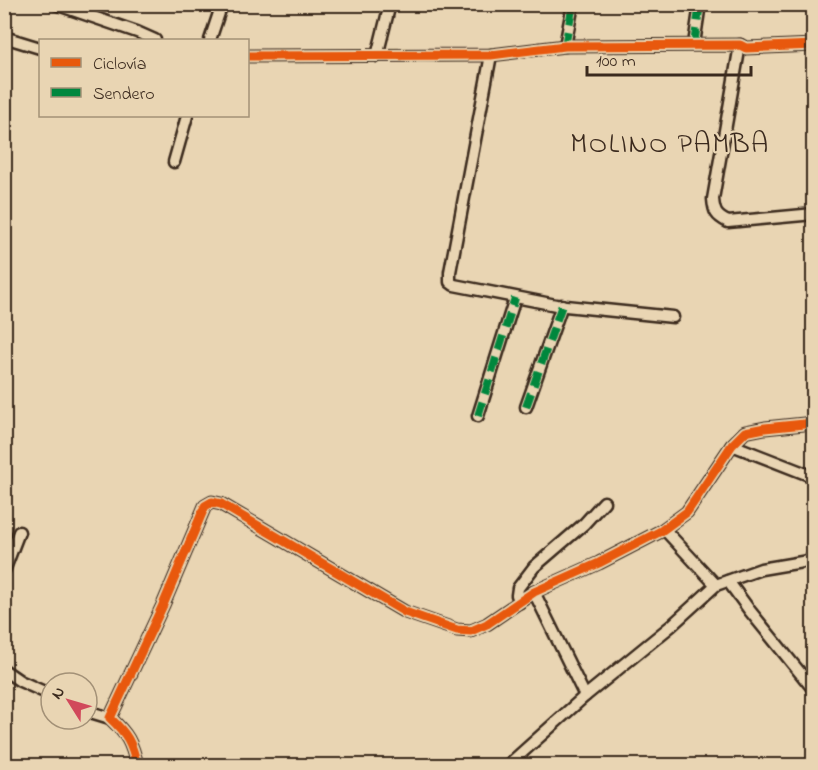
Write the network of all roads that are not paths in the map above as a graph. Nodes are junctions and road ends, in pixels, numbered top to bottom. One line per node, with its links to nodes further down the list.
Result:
1 (56, 4): 7 (street)
2 (222, 4): 8 (street)
3 (390, 4): 16 (street)
4 (573, 4): 12 (street)
5 (700, 4): 9 (street)
6 (4, 37): 13 (street)
7 (153, 39)
8 (210, 39)
9 (694, 44): 10 (street); 12 (street)
10 (740, 45): 11 (street); 19 (street)
11 (813, 45)
12 (565, 46): 14 (street)
13 (39, 48)
14 (491, 55): 16 (street); 20 (street)
15 (249, 56): 16 (street)
16 (377, 56)
17 (187, 117): 18 (street)
18 (174, 162)
19 (813, 214)
20 (515, 298): 21 (street); 24 (street)
21 (561, 305): 22 (street); 23 (street)
22 (674, 317)
23 (526, 407)
24 (478, 416)
25 (813, 423): 26 (street)
26 (732, 445): 27 (street); 29 (street)
27 (813, 477)
28 (604, 502): 36 (street)
29 (664, 529): 34 (street); 35 (street)
30 (20, 532): 32 (street)
31 (813, 566): 33 (street)
32 (4, 571)
33 (728, 581): 34 (street); 39 (street)
34 (716, 585): 40 (street)
35 (534, 592): 36 (street); 40 (street)
36 (520, 602): 42 (street)
37 (4, 670): 38 (street)
38 (39, 690)
39 (813, 690)
40 (585, 696): 44 (street)
41 (99, 715): 42 (street)
42 (110, 718): 43 (street)
43 (137, 765)
44 (507, 765)

